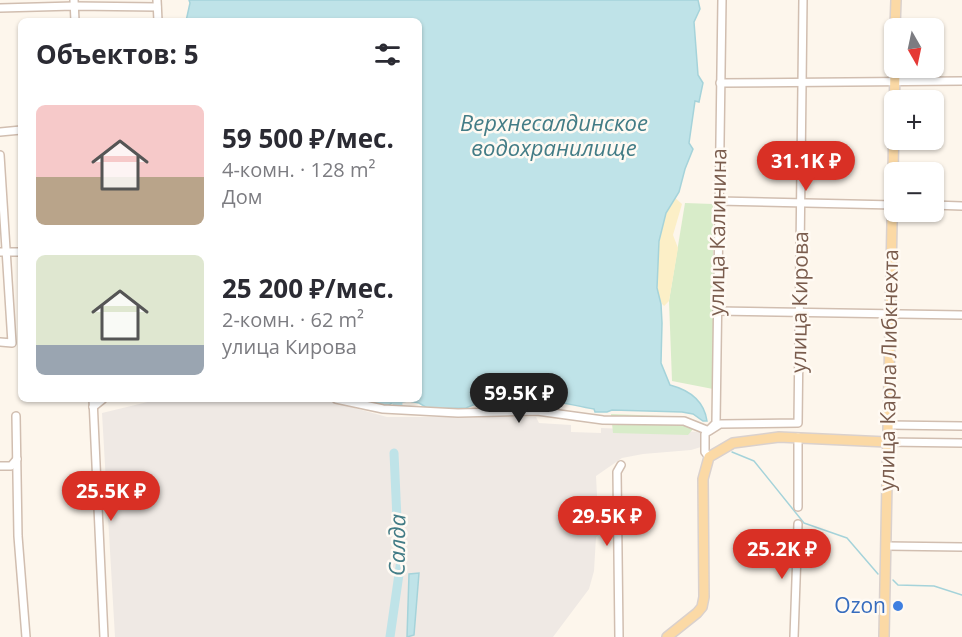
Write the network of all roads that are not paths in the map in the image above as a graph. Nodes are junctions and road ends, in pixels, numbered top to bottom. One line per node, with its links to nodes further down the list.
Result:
1 (722, 0): 14 (street, улица Калинина)
2 (803, 0): 11 (street, улица Кирова)
3 (896, 0): 9 (main road)
4 (74, 3): 5 (street); 6 (street); 7 (street)
5 (157, 3): 8 (street)
6 (0, 8)
7 (75, 18)
8 (158, 18)
9 (895, 18)
10 (894, 78): 13 (main road, улица Карла Либкнехта)
11 (802, 81): 13 (street); 14 (street); 20 (street, улица Кирова)
12 (962, 81): 13 (street)
13 (894, 82): 18 (main road, улица Карла Либкнехта)
14 (720, 83): 19 (street, улица Калинина)
15 (18, 130): 16 (street)
16 (0, 132)
17 (0, 155): 25 (street)
18 (893, 162)
19 (718, 201): 20 (street); 26 (street, улица Калинина)
20 (801, 204): 21 (street); 27 (street, улица Кирова)
21 (884, 206)
22 (944, 206): 23 (street)
23 (962, 206)
24 (892, 222): 28 (main road, улица Карла Либкнехта)
25 (4, 252): 30 (street)
26 (717, 311): 27 (street); 36 (street, улица Калинина)
27 (800, 314): 28 (street); 36 (street, улица Кирова)
28 (890, 314): 29 (street); 34 (main road, улица Карла Либкнехта)
29 (962, 315)
30 (0, 342)
31 (350, 402): 36 (street)
32 (93, 403): 49 (street)
33 (16, 416): 41 (street)
34 (888, 425): 35 (street); 38 (main road, улица Карла Либкнехта)
35 (962, 426)
36 (709, 431): 40 (street, улица Калинина)
37 (798, 437): 38 (main road); 40 (main road); 44 (street)
38 (887, 442): 39 (street); 46 (main road, улица Карла Либкнехта)
39 (962, 442)
40 (709, 457): 51 (main road)
41 (17, 459): 43 (street); 48 (street)
42 (621, 465): 50 (street)
43 (0, 466)
44 (798, 507)
45 (798, 524): 52 (street)
46 (886, 546): 47 (street); 53 (main road, улица Карла Либкнехта)
47 (962, 547)
48 (26, 637)
49 (104, 637)
50 (619, 637)
51 (667, 637)
52 (794, 637)
53 (884, 637)

